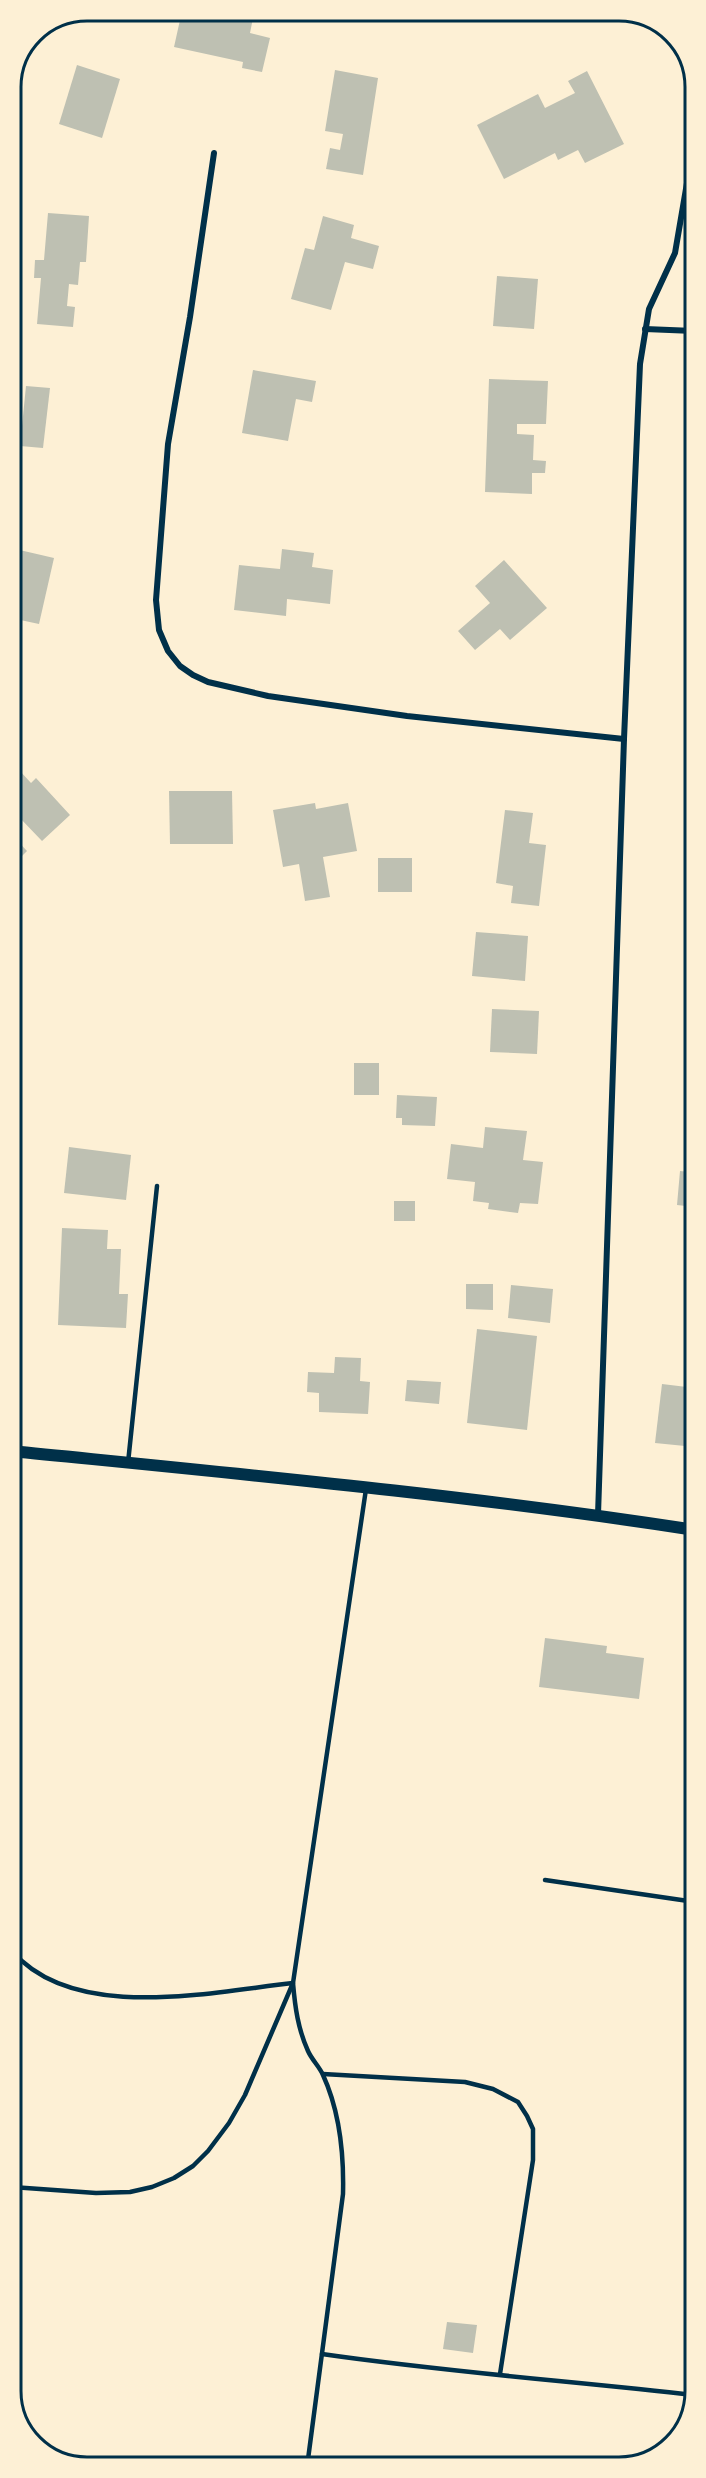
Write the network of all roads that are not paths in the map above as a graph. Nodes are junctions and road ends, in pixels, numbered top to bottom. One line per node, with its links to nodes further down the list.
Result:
1 (214, 153): 5 (street)
2 (685, 195): 3 (street)
3 (645, 329): 4 (street); 5 (street)
4 (685, 331)
5 (624, 739): 10 (street)
6 (157, 1186): 8 (lane)
7 (21, 1452): 8 (main road)
8 (128, 1463): 9 (main road)
9 (366, 1487): 10 (main road); 15 (lane)
10 (598, 1515): 11 (main road)
11 (685, 1528)
12 (545, 1880): 13 (lane)
13 (685, 1901)
14 (21, 1959): 15 (lane)
15 (293, 1983): 16 (lane); 17 (lane)
16 (323, 2074): 18 (lane); 19 (lane)
17 (21, 2188)
18 (322, 2354): 19 (lane); 21 (lane)
19 (500, 2374): 20 (lane)
20 (685, 2393)
21 (308, 2457)

